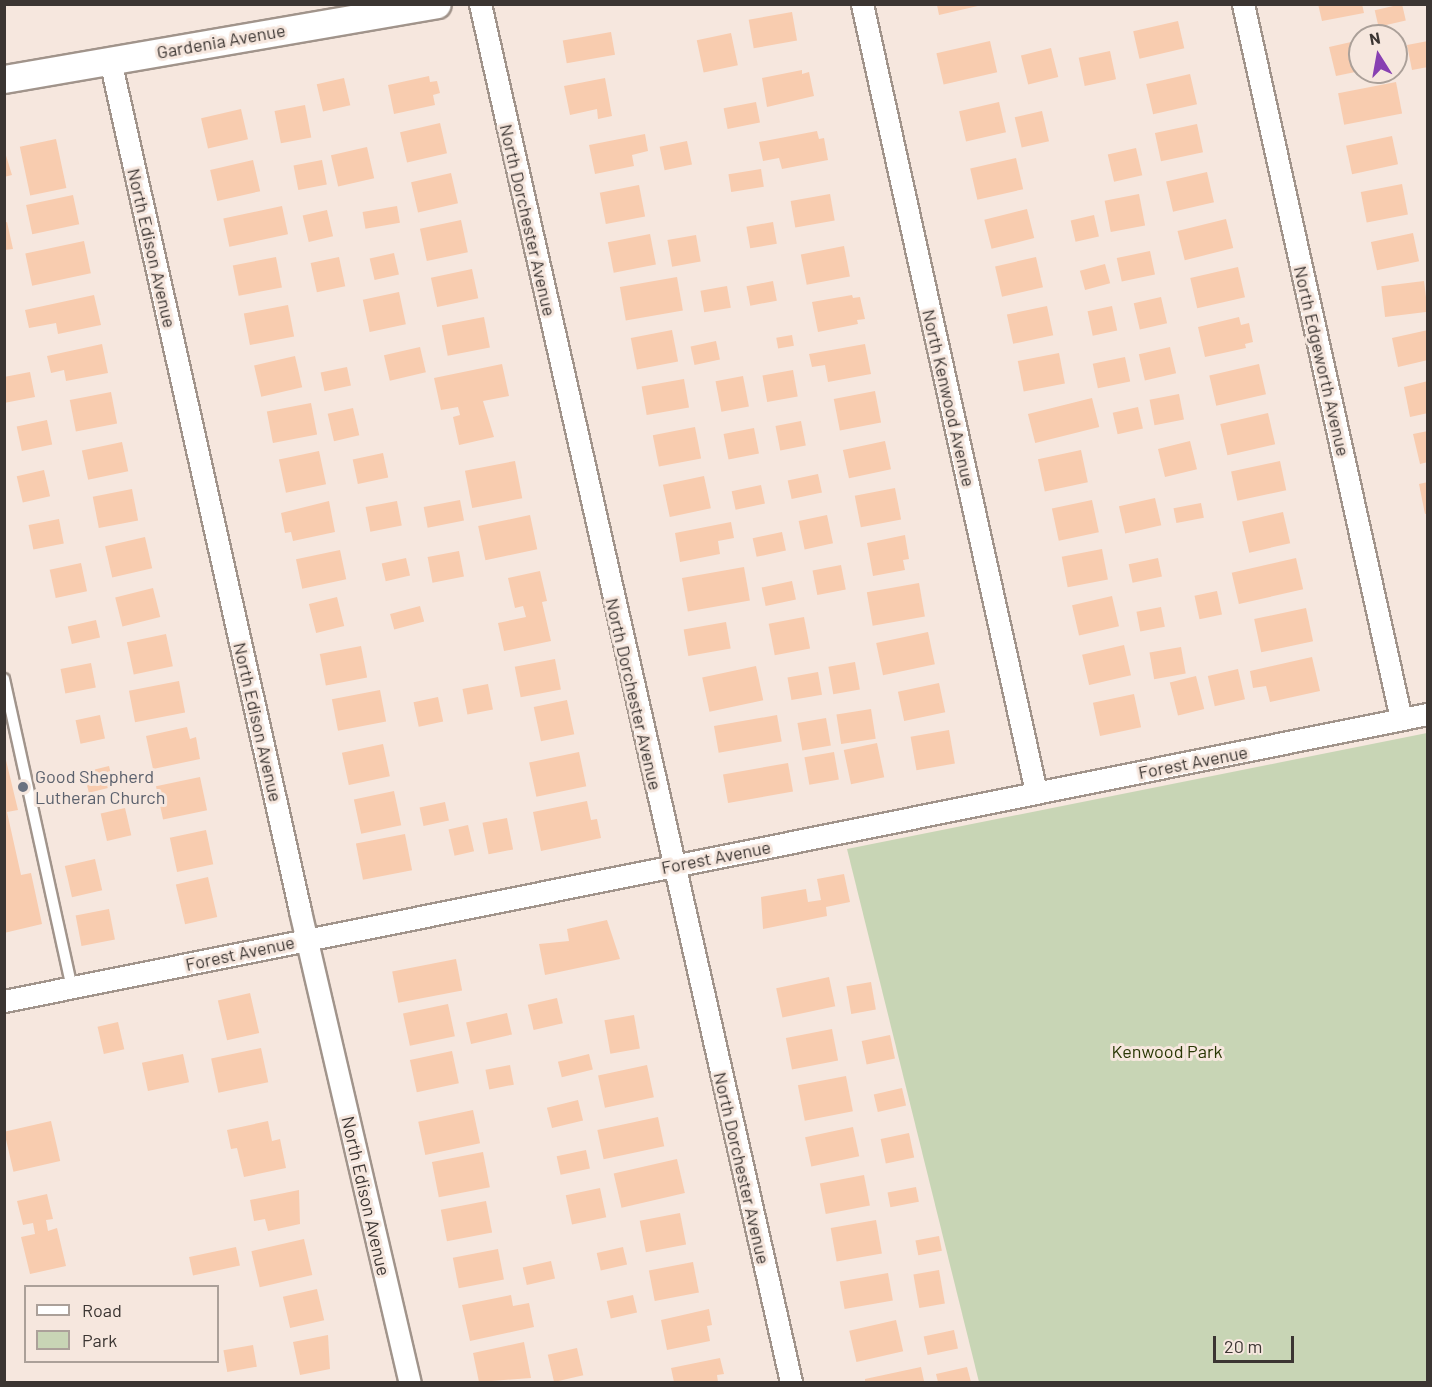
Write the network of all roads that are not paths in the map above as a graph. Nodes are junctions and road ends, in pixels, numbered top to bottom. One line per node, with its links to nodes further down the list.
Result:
1 (437, 4): 5 (street, Gardenia Avenue)
2 (480, 4): 11 (street, North Dorchester Avenue)
3 (862, 4): 10 (street, North Kenwood Avenue)
4 (1243, 4): 9 (street, North Edgeworth Avenue)
5 (110, 60): 6 (street, Gardenia Avenue); 12 (street, North Edison Avenue)
6 (4, 79)
7 (4, 679): 13 (lane)
8 (1428, 714): 9 (street, Forest Avenue)
9 (1401, 719): 10 (street, Forest Avenue)
10 (1036, 792): 11 (street, Forest Avenue)
11 (672, 866): 12 (street, Forest Avenue); 16 (street, North Dorchester Avenue)
12 (306, 939): 13 (street, Forest Avenue); 15 (street, North Edison Avenue)
13 (72, 988): 14 (street, Forest Avenue)
14 (4, 1001)
15 (410, 1383)
16 (791, 1383)

